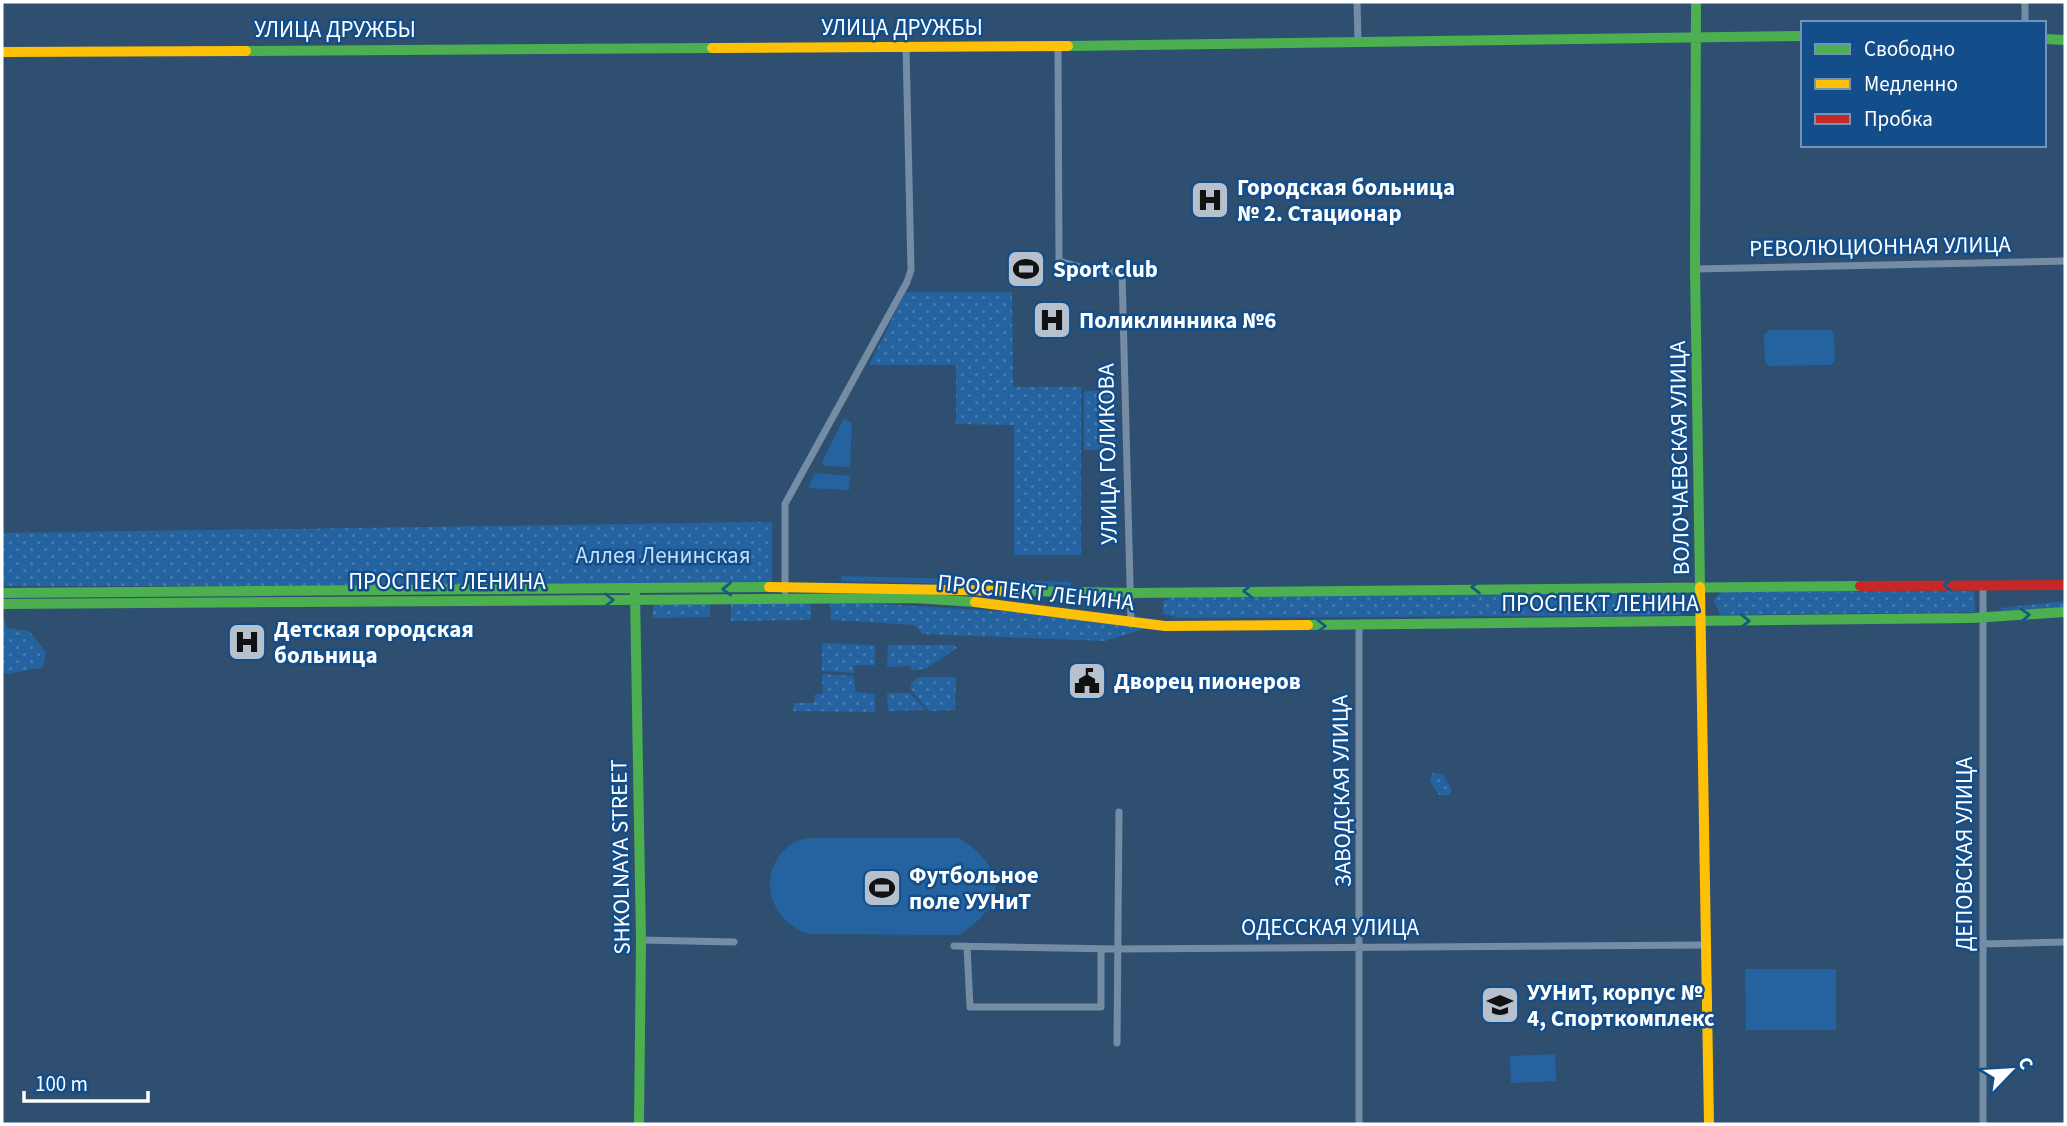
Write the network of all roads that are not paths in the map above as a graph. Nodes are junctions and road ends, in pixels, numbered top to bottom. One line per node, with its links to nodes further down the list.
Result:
1 (1357, 2): 8 (street)
2 (1696, 2): 6 (main road, ВОЛОЧАЕВСКАЯ УЛИЦА)
3 (2025, 2): 4 (street)
4 (2025, 21)
5 (1801, 36): 6 (main road, УЛИЦА ДРУЖБЫ)
6 (1696, 38): 8 (main road, УЛИЦА ДРУЖБЫ); 14 (main road, ВОЛОЧАЕВСКАЯ УЛИЦА)
7 (2046, 39): 9 (main road)
8 (1358, 40): 11 (main road, УЛИЦА ДРУЖБЫ)
9 (2065, 40)
10 (906, 46): 11 (main road, УЛИЦА ДРУЖБЫ); 12 (main road, УЛИЦА ДРУЖБЫ); 19 (street)
11 (1058, 46): 20 (street, УЛИЦА ГОЛИКОВА)
12 (2, 52)
13 (2065, 261): 14 (street, РЕВОЛЮЦИОННАЯ УЛИЦА)
14 (1695, 269): 17 (main road, ВОЛОЧАЕВСКАЯ УЛИЦА)
15 (1983, 585): 16 (main road, ПРОСПЕКТ ЛЕНИНА); 17 (main road, ПРОСПЕКТ ЛЕНИНА, one-way to 17); 24 (street, ДЕПОВСКАЯ УЛИЦА)
16 (2065, 585)
17 (1700, 587): 20 (main road, ПРОСПЕКТ ЛЕНИНА, one-way to 20); 25 (main road, ВОЛОЧАЕВСКАЯ УЛИЦА)
18 (2, 593): 21 (main road, ПРОСПЕКТ ЛЕНИНА)
19 (785, 593): 20 (main road, ПРОСПЕКТ ЛЕНИНА); 21 (main road, ПРОСПЕКТ ЛЕНИНА); 26 (main road, ПРОСПЕКТ ЛЕНИНА)
20 (1130, 593): 26 (street, УЛИЦА ГОЛИКОВА)
21 (635, 595): 22 (main road, ПРОСПЕКТ ЛЕНИНА, one-way to 21); 29 (main road, SHKOLNAYA STREET)
22 (2, 604)
23 (2065, 612): 24 (main road, ПРОСПЕКТ ЛЕНИНА, one-way to 23)
24 (1984, 618): 25 (main road, ПРОСПЕКТ ЛЕНИНА, one-way to 24); 32 (street, ДЕПОВСКАЯ УЛИЦА)
25 (1701, 621): 27 (main road, ПРОСПЕКТ ЛЕНИНА); 33 (main road, ВОЛОЧАЕВСКАЯ УЛИЦА)
26 (1131, 622): 27 (main road, ПРОСПЕКТ ЛЕНИНА, one-way to 27)
27 (1359, 625): 36 (street, ЗАВОДСКАЯ УЛИЦА)
28 (1119, 811): 38 (street)
29 (641, 940): 30 (street); 40 (main road, SHKOLNAYA STREET)
30 (734, 942)
31 (2065, 942): 32 (street)
32 (1983, 944): 43 (street, ДЕПОВСКАЯ УЛИЦА)
33 (1706, 945): 36 (street, ОДЕССКАЯ УЛИЦА); 42 (main road, ВОЛОЧАЕВСКАЯ УЛИЦА)
34 (954, 946): 35 (street, ОДЕССКАЯ УЛИЦА)
35 (967, 946): 37 (street, ОДЕССКАЯ УЛИЦА); 37 (street)
36 (1361, 948): 38 (street, ОДЕССКАЯ УЛИЦА); 41 (street, ЗАВОДСКАЯ УЛИЦА)
37 (1101, 949): 38 (street, ОДЕССКАЯ УЛИЦА)
38 (1116, 949): 39 (street)
39 (1118, 1043)
40 (639, 1124)
41 (1359, 1124)
42 (1709, 1124)
43 (1983, 1124)

